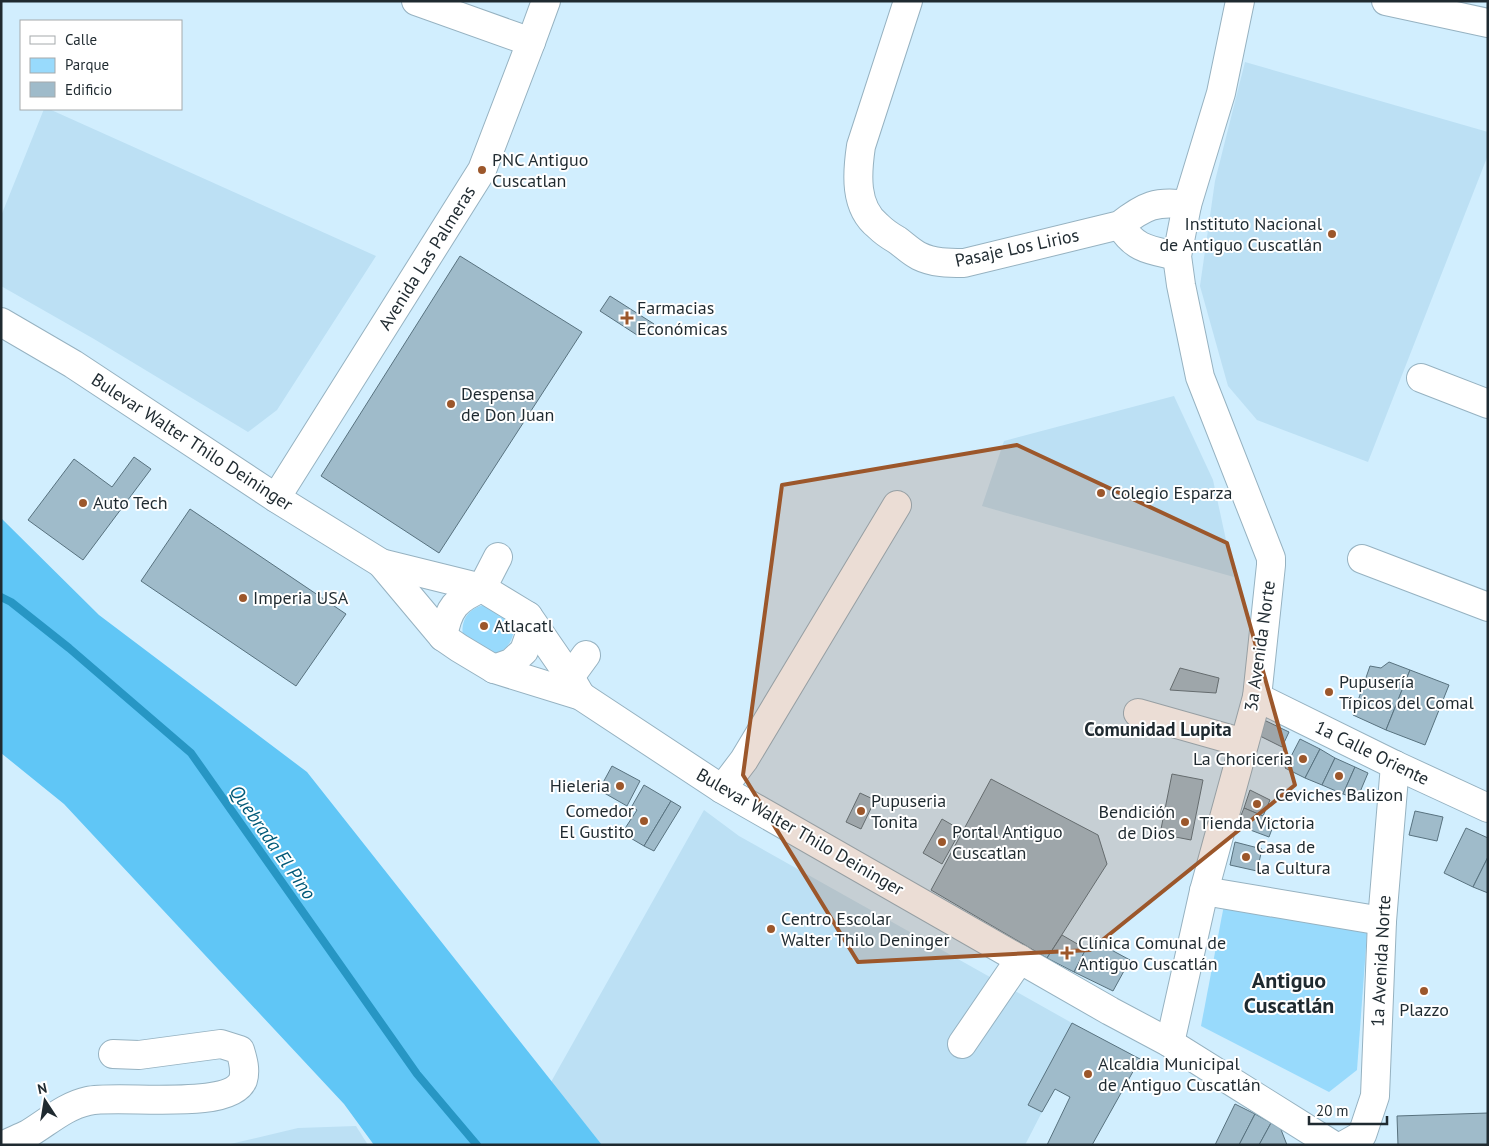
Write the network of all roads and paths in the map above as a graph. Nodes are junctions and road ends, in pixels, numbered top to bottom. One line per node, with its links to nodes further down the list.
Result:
1 (416, 1): 7 (street)
2 (546, 1): 7 (street, Avenida Las Palmeras)
3 (908, 1): 9 (street, Pasaje Los Lirios)
4 (1240, 1): 8 (street, 3a Avenida Norte)
5 (1386, 1): 6 (street)
6 (1488, 23)
7 (532, 42): 14 (street, Avenida Las Palmeras)
8 (1187, 205): 9 (street, Pasaje Los Lirios); 10 (street, 3a Avenida Norte)
9 (1120, 225): 10 (street)
10 (1177, 256): 26 (street, 3a Avenida Norte)
11 (1, 322): 14 (street, Bulevar Walter Thilo Deininger)
12 (1421, 378): 13 (street)
13 (1488, 404)
14 (276, 498): 18 (street, Bulevar Walter Thilo Deininger)
15 (897, 505): 30 (street)
16 (498, 556): 19 (street)
17 (1362, 559): 20 (street)
18 (381, 563): 19 (street, Bulevar Walter Thilo Deininger); 22 (street, Bulevar Walter Thilo Deininger)
19 (482, 588): 21 (street, Bulevar Walter Thilo Deininger); 22 (street)
20 (1488, 607)
21 (528, 616): 24 (street); 25 (street, Bulevar Walter Thilo Deininger)
22 (443, 637): 24 (street, Bulevar Walter Thilo Deininger)
23 (586, 655): 25 (street)
24 (494, 669): 25 (street, Bulevar Walter Thilo Deininger)
25 (576, 686): 30 (street, Bulevar Walter Thilo Deininger)
26 (1257, 697): 28 (street, 3a Avenida Norte); 29 (street, 1a Calle Oriente)
27 (1138, 713): 28 (street)
28 (1244, 743): 32 (street, 3a Avenida Norte)
29 (1395, 765): 31 (street, 1a Calle Oriente); 33 (street, 1a Avenida Norte)
30 (722, 789): 34 (street, Bulevar Walter Thilo Deininger)
31 (1488, 808)
32 (1204, 891): 33 (street); 35 (street, 3a Avenida Norte)
33 (1382, 921): 40 (street, 1a Avenida Norte)
34 (1019, 954): 35 (street, Bulevar Walter Thilo Deininger); 36 (street)
35 (1170, 1043): 39 (street, Bulevar Walter Thilo Deininger)
36 (962, 1044)
37 (113, 1054): 38 (street)
38 (4, 1145)
39 (1334, 1145)
40 (1344, 1145)

